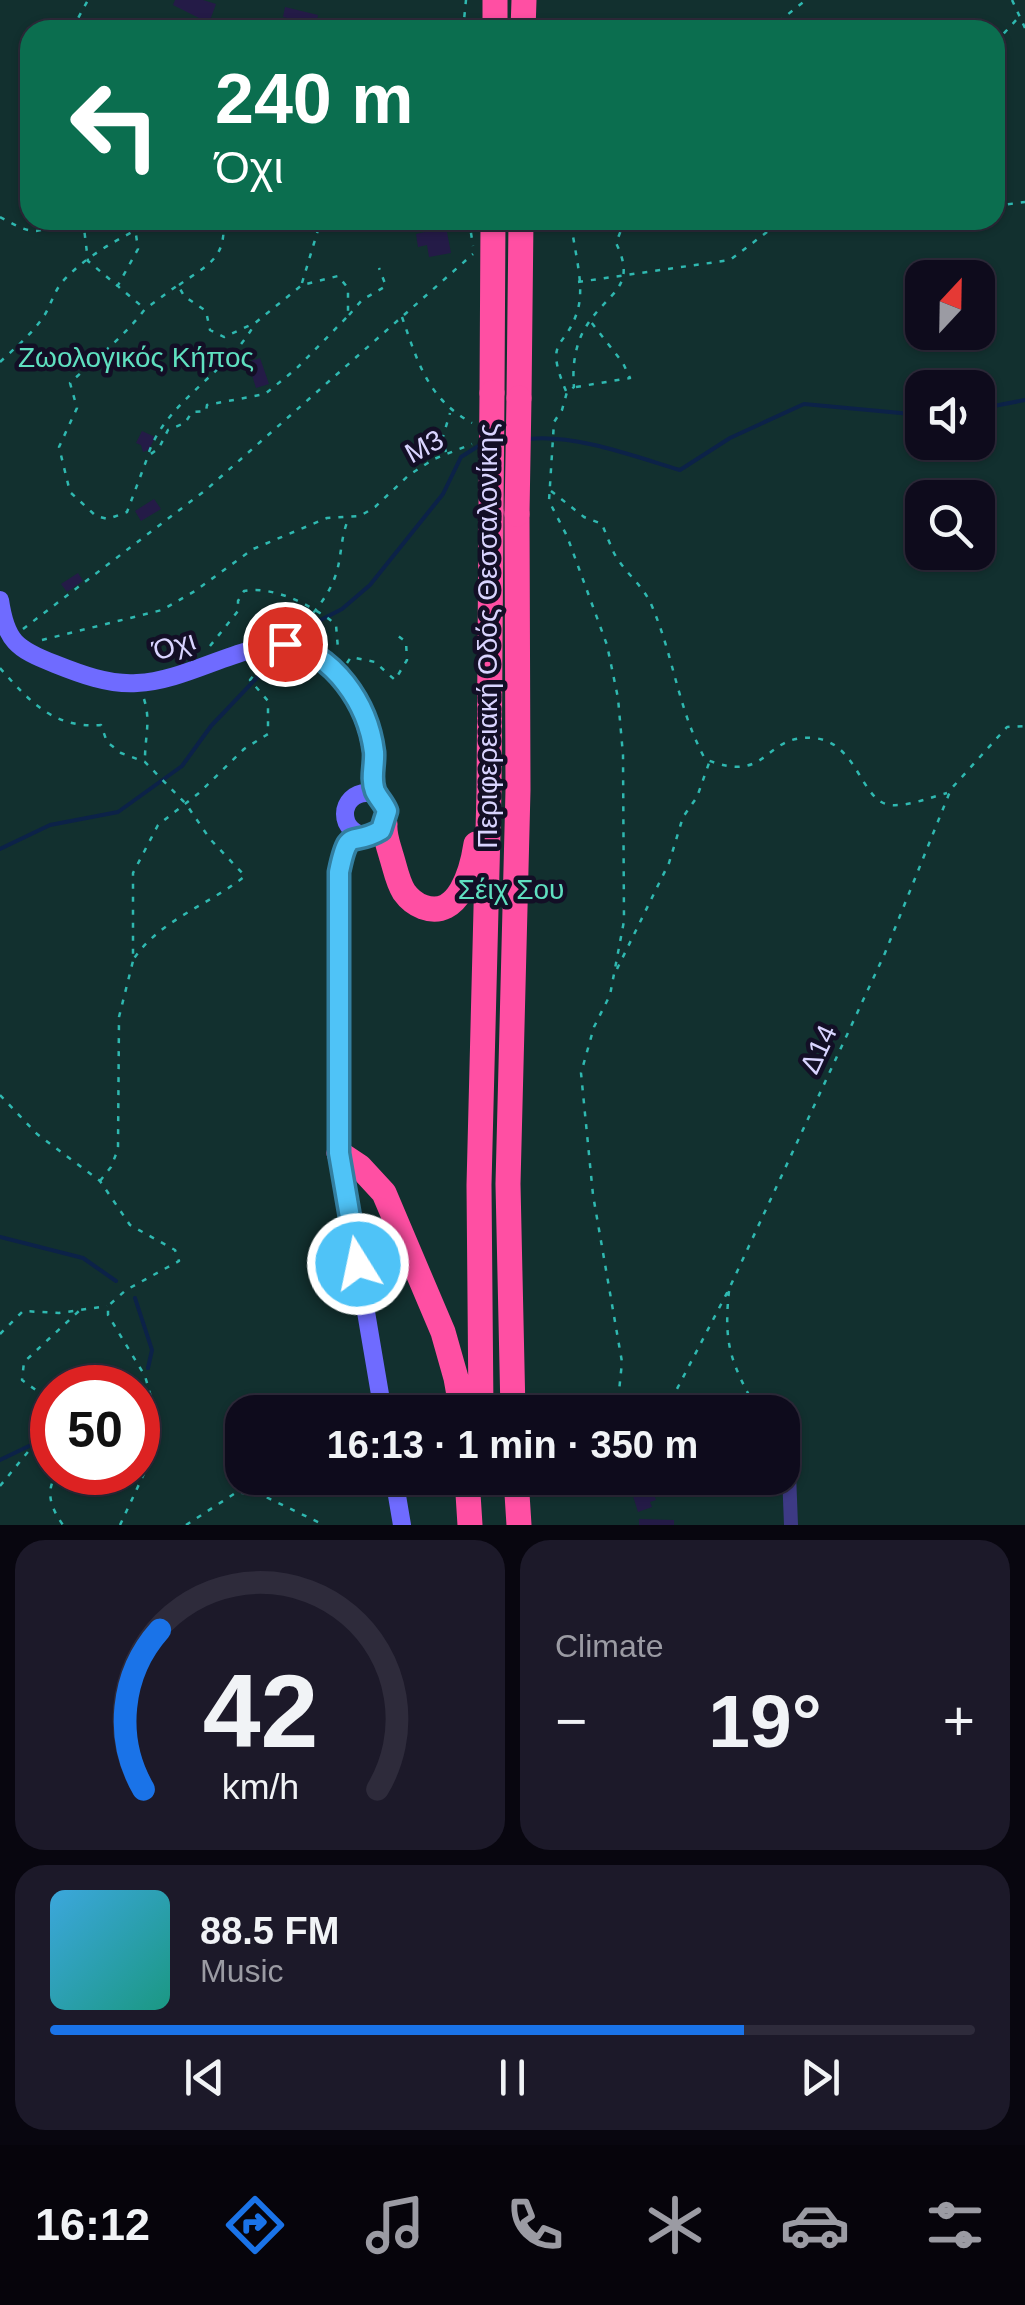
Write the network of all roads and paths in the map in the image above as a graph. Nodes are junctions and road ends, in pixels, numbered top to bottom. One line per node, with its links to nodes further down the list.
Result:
1 (806, 0): 4 (path)
2 (1012, 0): 3 (path)
3 (1020, 17): 5 (path); 6 (path)
4 (781, 20)
5 (1025, 28)
6 (1005, 32)
7 (84, 230): 18 (path)
8 (135, 230): 18 (path)
9 (137, 230): 24 (path)
10 (224, 230): 23 (path)
11 (318, 230): 22 (path)
12 (470, 230): 27 (path)
13 (493, 230): 39 (highway, Περιφερειακή Οδός Θεσσαλονίκης, bridge)
14 (521, 230): 39 (highway, Περιφερειακή Οδός Θεσσαλονίκης, bridge)
15 (572, 230): 21 (path)
16 (622, 230): 20 (path)
17 (769, 230): 20 (path)
18 (88, 261): 24 (path); 30 (path)
19 (379, 268): 26 (path)
20 (624, 276): 21 (path); 28 (path)
21 (578, 282): 32 (path)
22 (302, 285): 26 (path); 29 (path)
23 (178, 286): 25 (path); 29 (path)
24 (117, 288): 25 (path)
25 (145, 309): 37 (path)
26 (348, 316): 37 (path)
27 (401, 316): 33 (path); 43 (path)
28 (590, 321): 31 (path); 31 (path)
29 (255, 323): 37 (path)
30 (0, 362)
31 (574, 388): 32 (path)
32 (567, 392): 38 (path)
33 (451, 411): 34 (path); 36 (path)
34 (478, 426)
35 (486, 437): 36 (path, Μ3)
36 (447, 454): 40 (path, Μ3)
37 (148, 456)
38 (550, 490): 48 (path); 56 (path)
39 (504, 513): 51 (highway, Περιφερειακή Οδός Θεσσαλονίκης); 68 (highway, Περιφερειακή Οδός Θεσσαλονίκης)
40 (349, 519): 42 (path); 43 (path)
41 (0, 600): 43 (main road)
42 (290, 638)
43 (10, 639): 46 (main road, Όχι)
44 (264, 663): 53 (path)
45 (0, 668): 49 (path)
46 (138, 683): 49 (path); 50 (main road, Όχι)
47 (1025, 726): 52 (path, Δ14)
48 (710, 761): 52 (path); 56 (path)
49 (145, 762): 53 (path)
50 (366, 787): 54 (main road); 54 (main road)
51 (489, 791): 54 (highway); 67 (highway, Περιφερειακή Οδός Θεσσαλονίκης)
52 (950, 793): 60 (path, Δ14)
53 (186, 804): 55 (path); 55 (path)
54 (368, 825): 58 (main road)
55 (133, 961): 59 (path)
56 (615, 973): 69 (path)
57 (0, 1095): 59 (path)
58 (339, 1153): 65 (main road); 66 (highway)
59 (100, 1181): 61 (path)
60 (729, 1289): 70 (path, Δ14); 71 (path)
61 (108, 1306): 62 (path); 64 (path)
62 (80, 1310): 63 (path); 72 (path)
63 (0, 1334)
64 (139, 1365)
65 (380, 1395)
66 (459, 1395)
67 (482, 1395)
68 (513, 1395)
69 (620, 1395)
70 (674, 1395)
71 (749, 1395)
72 (0, 1486)
73 (50, 1495): 80 (path)
74 (134, 1495): 81 (path)
75 (397, 1495): 84 (main road)
76 (469, 1495): 85 (highway)
77 (483, 1495): 86 (highway)
78 (517, 1495): 87 (highway)
79 (790, 1495): 88 (street)
80 (63, 1525)
81 (120, 1525)
82 (186, 1525): 83 (path)
83 (324, 1525)
84 (402, 1525)
85 (470, 1525)
86 (484, 1525)
87 (519, 1525)
88 (791, 1525)

